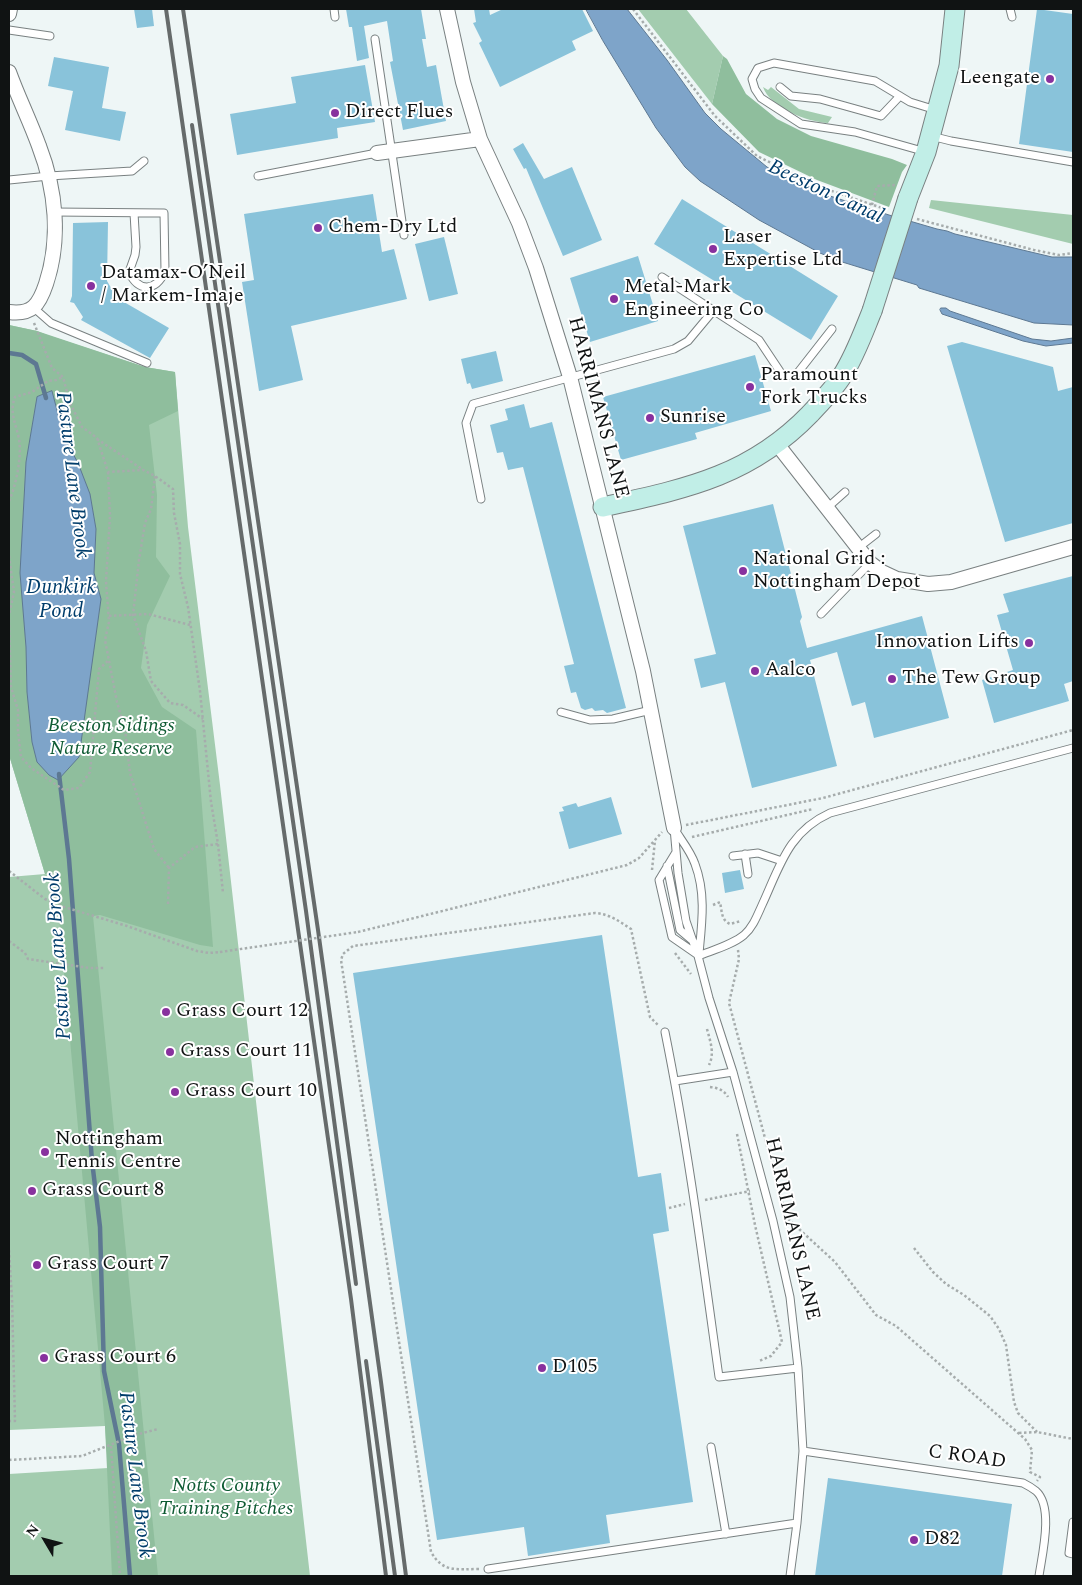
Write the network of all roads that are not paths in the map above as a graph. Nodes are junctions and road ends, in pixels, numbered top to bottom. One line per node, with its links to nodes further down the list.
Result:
1 (10, 9): 6 (street)
2 (334, 9): 7 (lane)
3 (447, 9): 16 (street, HARRIMANS LANE)
4 (955, 9): 15 (street)
5 (1010, 9): 8 (lane)
6 (9, 14)
7 (335, 17)
8 (1012, 17)
9 (9, 30): 10 (lane)
10 (50, 36)
11 (375, 39): 18 (lane)
12 (9, 72): 22 (street)
13 (780, 87): 14 (lane)
14 (900, 96): 15 (lane); 17 (lane)
15 (938, 110): 17 (street)
16 (480, 139): 18 (street); 34 (street, HARRIMANS LANE)
17 (928, 144): 21 (lane); 35 (street, bridge)
18 (392, 151): 19 (street); 27 (lane)
19 (377, 154): 23 (lane)
20 (144, 161): 22 (lane)
21 (1073, 162)
22 (48, 176): 24 (lane); 25 (street)
23 (258, 176)
24 (9, 180)
25 (54, 212): 26 (lane); 29 (street)
26 (134, 213): 26 (lane)
27 (404, 235)
28 (662, 277): 30 (lane)
29 (31, 309): 31 (street); 33 (lane)
30 (713, 311): 32 (lane); 34 (lane)
31 (9, 312)
32 (832, 329)
33 (148, 363)
34 (570, 377): 37 (lane); 38 (street, HARRIMANS LANE)
35 (777, 444): 38 (street); 39 (street)
36 (845, 492): 39 (lane)
37 (481, 500)
38 (603, 507): 45 (street, HARRIMANS LANE)
39 (827, 508): 41 (street)
40 (876, 534): 41 (lane)
41 (858, 548): 43 (street)
42 (1073, 548): 43 (street)
43 (870, 563): 44 (lane)
44 (821, 614)
45 (651, 710): 46 (lane); 48 (street, HARRIMANS LANE)
46 (561, 712)
47 (1073, 748): 52 (lane)
48 (673, 828): 49 (lane, HARRIMANS LANE); 56 (lane, HARRIMANS LANE)
49 (676, 852): 53 (lane); 55 (lane, HARRIMANS LANE)
50 (745, 854): 51 (lane); 52 (lane); 54 (lane)
51 (733, 856)
52 (782, 861): 56 (lane)
53 (668, 866): 55 (lane); 56 (lane)
54 (748, 874)
55 (693, 941): 56 (lane, HARRIMANS LANE)
56 (698, 956): 58 (lane, HARRIMANS LANE)
57 (665, 1032): 59 (lane)
58 (733, 1072): 59 (lane); 60 (lane, HARRIMANS LANE)
59 (675, 1081): 60 (lane)
60 (798, 1368): 62 (lane, HARRIMANS LANE)
61 (710, 1447): 65 (lane)
62 (803, 1451): 64 (lane, HARRIMANS LANE); 69 (lane, C ROAD)
63 (1073, 1522): 66 (lane)
64 (797, 1523): 65 (lane); 68 (lane, HARRIMANS LANE)
65 (726, 1534): 67 (lane)
66 (1073, 1554)
67 (488, 1569)
68 (790, 1576)
69 (1039, 1576)

